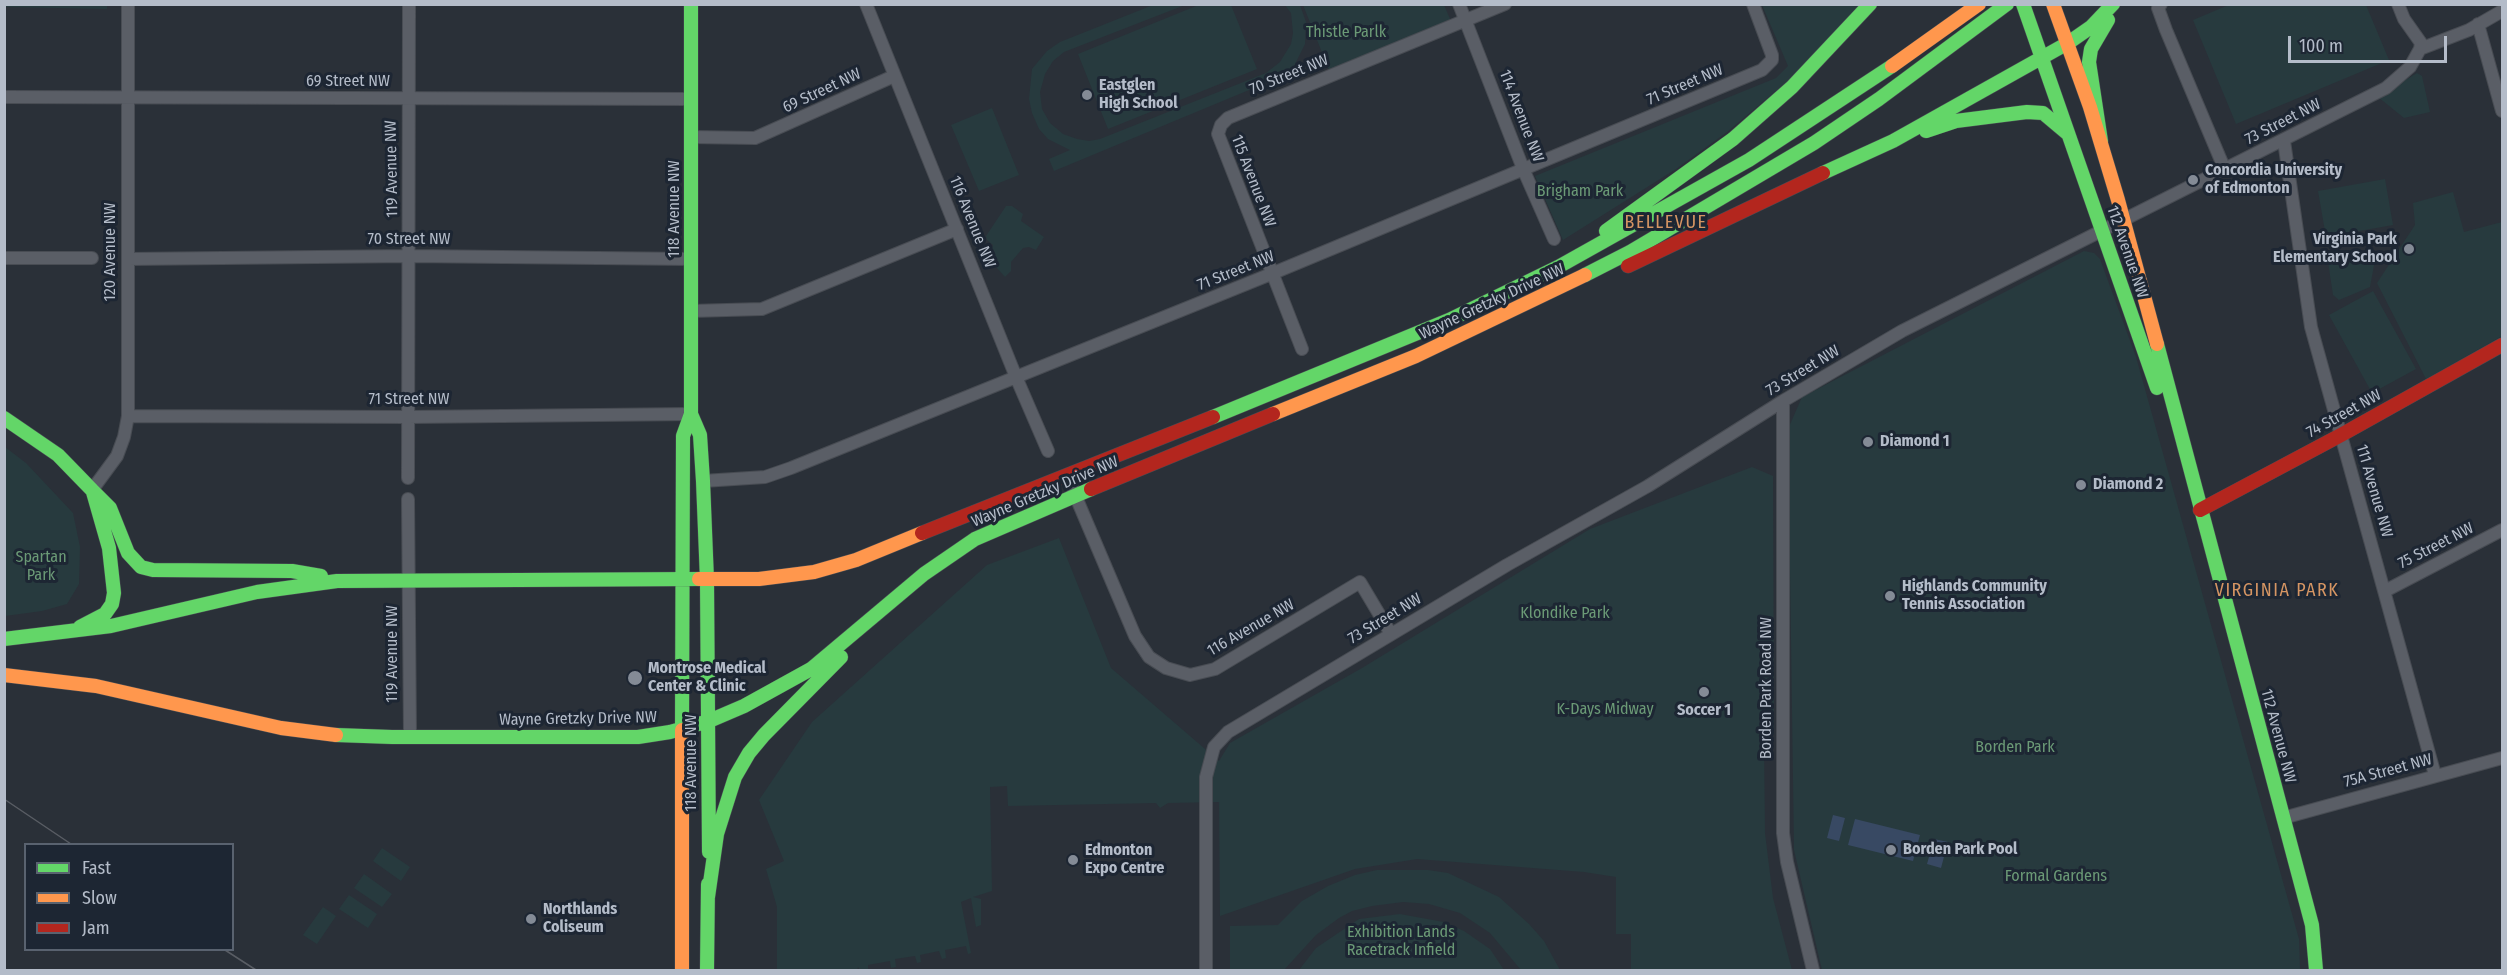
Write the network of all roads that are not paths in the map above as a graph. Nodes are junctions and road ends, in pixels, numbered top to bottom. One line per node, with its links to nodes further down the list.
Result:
1 (128, 4): 24 (street, 120 Avenue NW)
2 (410, 4): 25 (street, 119 Avenue NW)
3 (691, 4): 26 (main road, 118 Avenue NW)
4 (866, 4): 22 (street, 116 Avenue NW)
5 (1459, 4): 17 (street, 114 Avenue NW)
6 (1505, 4): 17 (street, 70 Street NW)
7 (1754, 4): 35 (street, 71 Street NW)
8 (1870, 4): 45 (main road)
9 (1979, 4): 45 (main road, Wayne Gretzky Drive NW)
10 (2007, 4): 47 (main road, Wayne Gretzky Drive NW)
11 (2024, 4): 21 (main road, 112 Avenue NW)
12 (2115, 4): 19 (main road); 32 (main road)
13 (2398, 4): 20 (street)
14 (2160, 6): 34 (street)
15 (2055, 9): 19 (main road, 112 Avenue NW)
16 (2502, 11): 18 (street)
17 (1466, 20): 28 (street, 70 Street NW); 35 (street, 114 Avenue NW)
18 (2478, 24): 20 (street); 27 (street)
19 (2068, 43): 21 (main road); 32 (main road, 112 Avenue NW)
20 (2420, 50): 33 (street, 73 Street NW)
21 (2042, 56): 29 (main road, 112 Avenue NW); 31 (main road)
22 (894, 76): 30 (street, 69 Street NW); 37 (street, 116 Avenue NW)
23 (4, 97): 24 (street, 69 Street NW)
24 (127, 98): 25 (street, 69 Street NW); 43 (street, 120 Avenue NW)
25 (408, 99): 26 (street, 69 Street NW); 40 (street, 119 Avenue NW)
26 (691, 99): 30 (main road, 118 Avenue NW)
27 (2502, 111)
28 (1221, 125): 46 (street, 115 Avenue NW)
29 (2068, 134): 31 (main road); 38 (main road, 112 Avenue NW)
30 (691, 137): 44 (main road, 118 Avenue NW)
31 (1893, 141): 47 (main road)
32 (2101, 141): 36 (main road, 112 Avenue NW)
33 (2284, 141): 34 (street, 73 Street NW); 57 (street, 111 Avenue NW)
34 (2225, 170): 36 (street, 73 Street NW)
35 (1524, 171): 39 (street, 114 Avenue NW); 46 (street, 71 Street NW)
36 (2122, 220): 38 (street, 73 Street NW); 65 (main road, 112 Avenue NW)
37 (957, 229): 48 (street); 51 (street, 116 Avenue NW)
38 (2102, 230): 52 (street, 73 Street NW); 65 (main road, 112 Avenue NW)
39 (1554, 239)
40 (410, 256): 43 (street, 70 Street NW); 44 (street, 70 Street NW); 55 (street, 119 Avenue NW)
41 (4, 258): 42 (street)
42 (92, 258)
43 (128, 259): 54 (street, 120 Avenue NW)
44 (691, 259): 48 (main road, 118 Avenue NW)
45 (1558, 267): 59 (main road, Wayne Gretzky Drive NW)
46 (1271, 274): 50 (street, 115 Avenue NW); 51 (street, 71 Street NW)
47 (1561, 288): 63 (main road, Wayne Gretzky Drive NW)
48 (691, 310): 53 (main road, 118 Avenue NW)
49 (2502, 345): 57 (main road, 74 Street NW)
50 (1302, 350)
51 (1016, 377): 58 (street, 116 Avenue NW); 61 (street, 71 Street NW)
52 (1783, 402): 74 (street, 73 Street NW); 88 (street, Borden Park Road NW)
53 (691, 414): 55 (street, 71 Street NW); 61 (main road, 118 Avenue NW); 68 (main road, 118 Avenue NW)
54 (128, 416): 55 (street, 71 Street NW); 62 (street, 120 Avenue NW)
55 (408, 417): 60 (street, 119 Avenue NW)
56 (4, 418): 62 (main road)
57 (2341, 435): 65 (main road, 74 Street NW); 71 (street, 111 Avenue NW)
58 (1048, 451)
59 (1067, 476): 63 (street, 116 Avenue NW); 69 (main road, Wayne Gretzky Drive NW)
60 (408, 478)
61 (703, 482): 69 (main road, 118 Avenue NW)
62 (92, 490): 70 (main road); 73 (main road)
63 (1075, 495): 72 (main road, Wayne Gretzky Drive NW); 74 (street, 116 Avenue NW)
64 (408, 499): 67 (street, 119 Avenue NW)
65 (2200, 510): 82 (main road, 112 Avenue NW)
66 (2502, 530): 71 (street, 75 Street NW)
67 (409, 579): 68 (main road, Wayne Gretzky Drive NW); 70 (main road, Wayne Gretzky Drive NW); 79 (street, 119 Avenue NW)
68 (681, 580): 69 (main road, Wayne Gretzky Drive NW); 78 (main road, 118 Avenue NW)
69 (706, 580): 77 (main road, 118 Avenue NW)
70 (337, 581): 73 (main road, Wayne Gretzky Drive NW)
71 (2385, 591): 81 (street, 111 Avenue NW)
72 (885, 609): 77 (main road, Wayne Gretzky Drive NW); 83 (main road)
73 (70, 633): 75 (main road, Wayne Gretzky Drive NW)
74 (1391, 634): 87 (street, 73 Street NW)
75 (4, 639)
76 (4, 675): 79 (main road, Wayne Gretzky Drive NW)
77 (709, 721): 78 (main road, Wayne Gretzky Drive NW); 83 (main road, 118 Avenue NW)
78 (681, 729): 79 (main road, Wayne Gretzky Drive NW); 85 (main road, 118 Avenue NW)
79 (410, 737)
80 (2502, 758): 81 (street, 75A Street NW)
81 (2435, 775): 82 (street, 75A Street NW)
82 (2283, 818): 84 (main road, 112 Avenue NW)
83 (708, 897): 86 (main road, 118 Avenue NW)
84 (2316, 955): 89 (main road, 112 Avenue NW); 90 (street)
85 (682, 970)
86 (707, 970)
87 (1206, 970)
88 (1813, 970)
89 (2316, 970)
90 (2325, 970)

